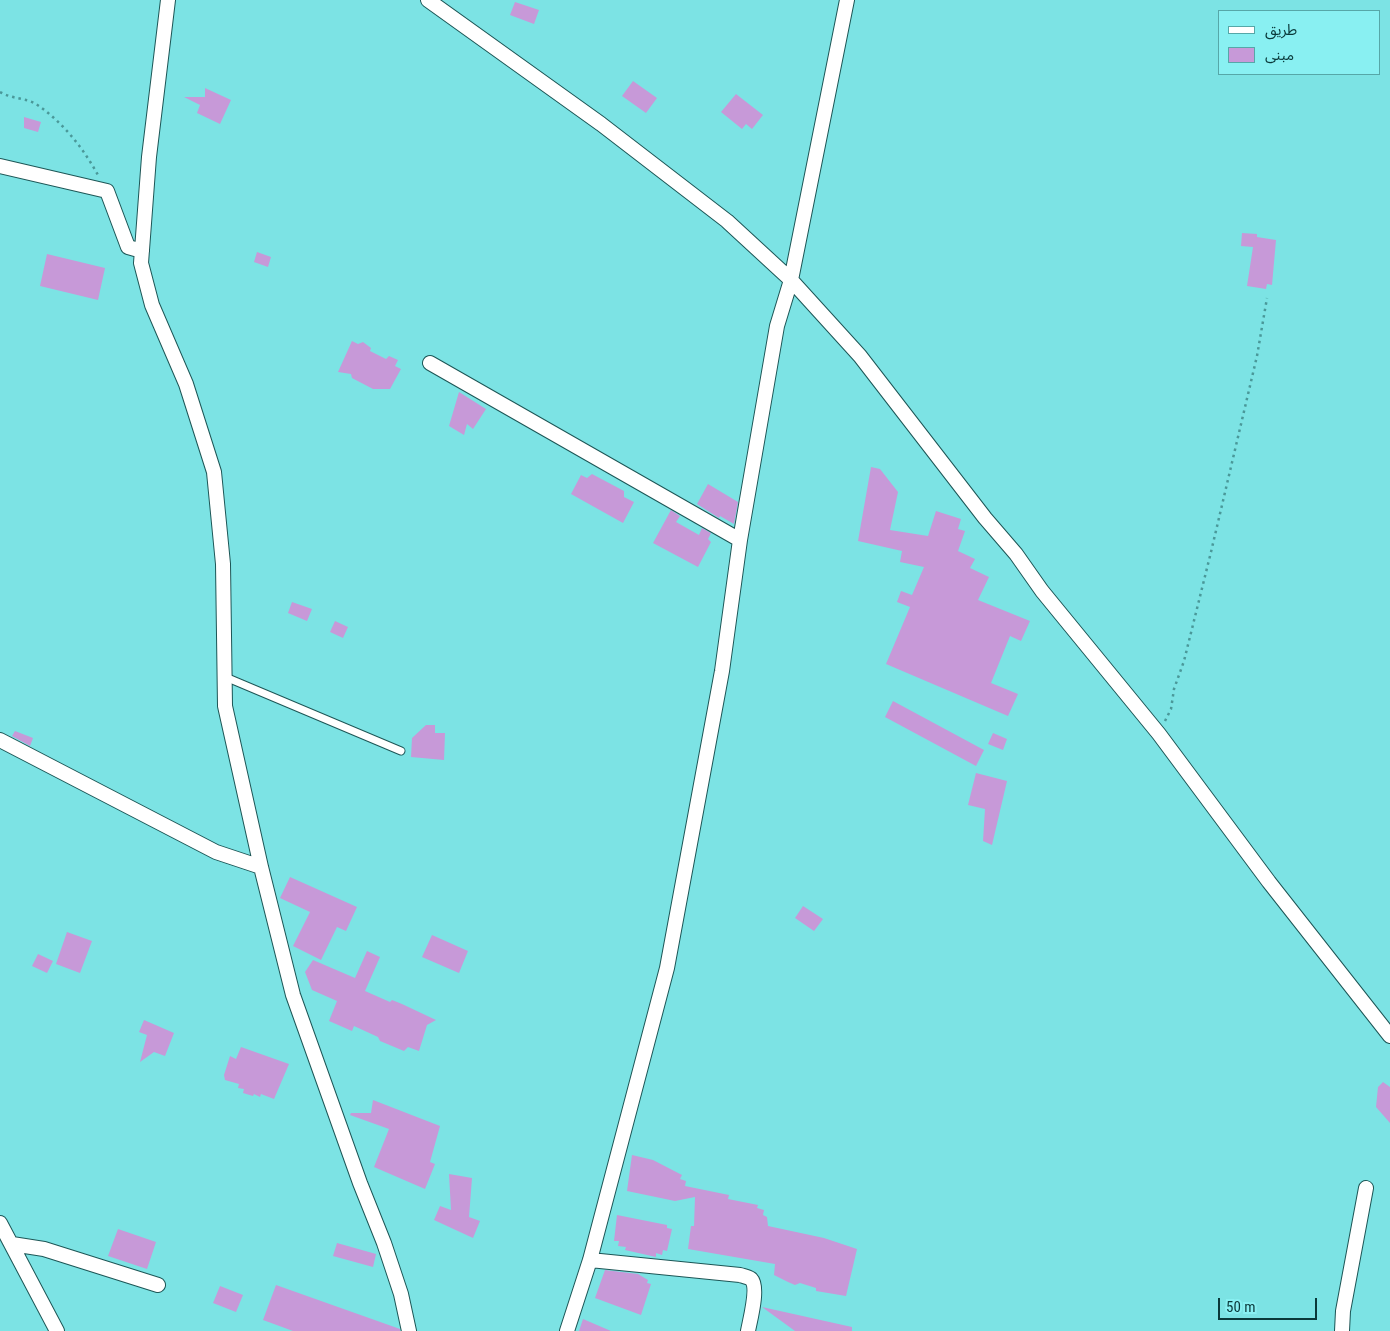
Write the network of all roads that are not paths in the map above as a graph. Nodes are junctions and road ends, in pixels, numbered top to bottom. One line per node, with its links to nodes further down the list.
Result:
1 (168, 0): 5 (street)
2 (428, 0): 6 (street)
3 (847, 0): 6 (street)
4 (0, 166): 5 (street)
5 (142, 251): 9 (street)
6 (791, 280): 8 (street); 13 (street)
7 (430, 362): 8 (street)
8 (740, 540): 17 (street)
9 (223, 675): 11 (lane); 12 (street)
10 (0, 740): 12 (street)
11 (401, 751)
12 (261, 867): 20 (street)
13 (1390, 1036)
14 (1366, 1188): 23 (street)
15 (0, 1223): 16 (street)
16 (12, 1244): 18 (street); 19 (street)
17 (590, 1260): 21 (street); 22 (street)
18 (158, 1285)
19 (57, 1331)
20 (409, 1331)
21 (567, 1331)
22 (748, 1331)
23 (1342, 1331)

